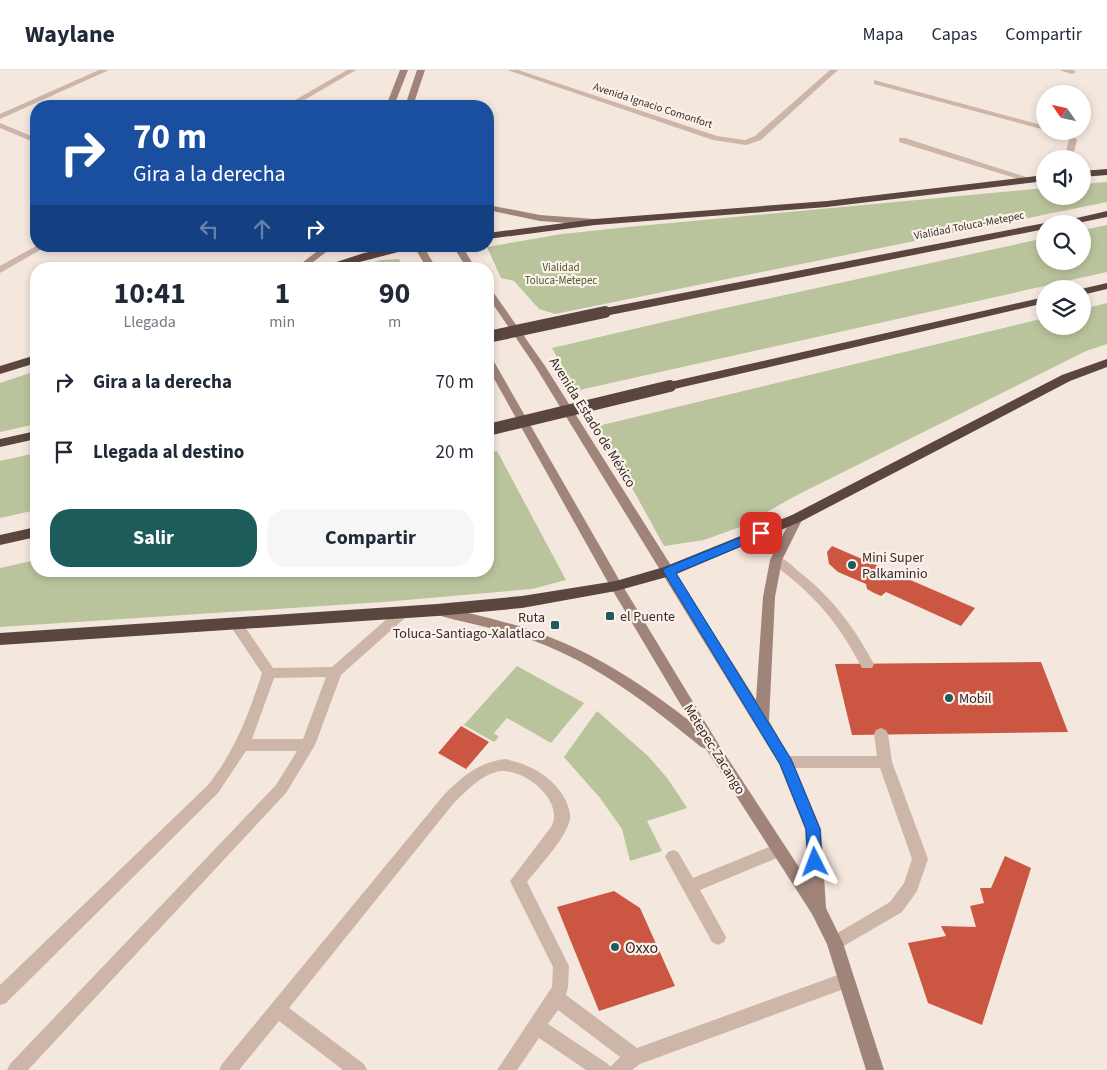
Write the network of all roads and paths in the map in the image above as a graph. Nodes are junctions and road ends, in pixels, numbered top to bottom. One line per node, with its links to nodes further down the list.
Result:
1 (104, 70): 10 (street)
2 (352, 70): 11 (street)
3 (404, 70): 12 (main road)
4 (421, 70): 13 (main road)
5 (511, 70): 6 (street, Avenida Ignacio Comonfort)
6 (834, 70)
7 (1063, 70): 8 (street)
8 (1072, 72)
9 (877, 82): 17 (street)
10 (36, 100)
11 (300, 100)
12 (392, 100)
13 (411, 100)
14 (30, 103): 15 (street)
15 (0, 116)
16 (0, 125): 18 (street)
17 (1036, 126)
18 (30, 138)
19 (902, 140): 23 (street)
20 (1107, 172): 21 (highway)
21 (1091, 173)
22 (1036, 179): 23 (highway)
23 (1031, 180): 27 (highway)
24 (494, 209): 27 (main road)
25 (1107, 214): 26 (highway)
26 (1091, 217)
27 (595, 222): 29 (highway)
28 (1036, 228): 40 (highway, Vialidad Toluca-Metepec, bridge)
29 (494, 235)
30 (33, 252): 35 (street)
31 (322, 252): 33 (main road)
32 (384, 252): 34 (highway)
33 (308, 262)
34 (344, 262)
35 (0, 270)
36 (1107, 286): 37 (highway)
37 (1091, 290)
38 (494, 299): 52 (main road, Avenida Estado de México)
39 (1036, 302): 45 (highway, bridge)
40 (494, 336)
41 (30, 361): 43 (highway)
42 (1107, 363): 48 (highway)
43 (0, 370)
44 (494, 371): 53 (main road)
45 (494, 429)
46 (30, 436): 47 (highway)
47 (0, 443)
48 (797, 518): 51 (main road); 52 (highway)
49 (30, 533): 50 (highway)
50 (0, 540)
51 (776, 560): 58 (street); 61 (main road)
52 (669, 571): 53 (highway); 61 (main road, Metepec-Zacango)
53 (616, 586): 54 (highway); 65 (main road, Metepec-Zacango)
54 (436, 610): 55 (highway); 65 (main road)
55 (402, 613): 56 (highway); 59 (street)
56 (236, 624): 57 (highway); 60 (street)
57 (0, 639)
58 (866, 664)
59 (334, 672): 60 (street); 64 (street)
60 (269, 673): 63 (street)
61 (762, 721): 66 (main road, Metepec-Zacango)
62 (881, 734): 67 (street)
63 (244, 745): 64 (street); 75 (street)
64 (308, 745): 80 (street)
65 (714, 749): 68 (main road, Metepec-Zacango)
66 (786, 762): 67 (street); 71 (main road, Metepec-Zacango)
67 (885, 762): 73 (street)
68 (779, 850): 70 (street); 71 (main road, Metepec-Zacango)
69 (673, 857): 70 (street)
70 (690, 887): 72 (street)
71 (818, 910): 73 (main road, Metepec-Zacango)
72 (718, 937)
73 (835, 944): 74 (main road, Metepec-Zacango)
74 (846, 980): 79 (street); 86 (main road, Metepec-Zacango)
75 (0, 997)
76 (556, 998): 77 (street); 78 (street); 79 (street)
77 (278, 1009): 81 (street); 82 (street)
78 (536, 1026): 83 (street); 84 (street)
79 (635, 1056): 85 (street)
80 (16, 1070)
81 (228, 1070)
82 (358, 1070)
83 (506, 1070)
84 (602, 1070)
85 (617, 1070)
86 (875, 1070)

